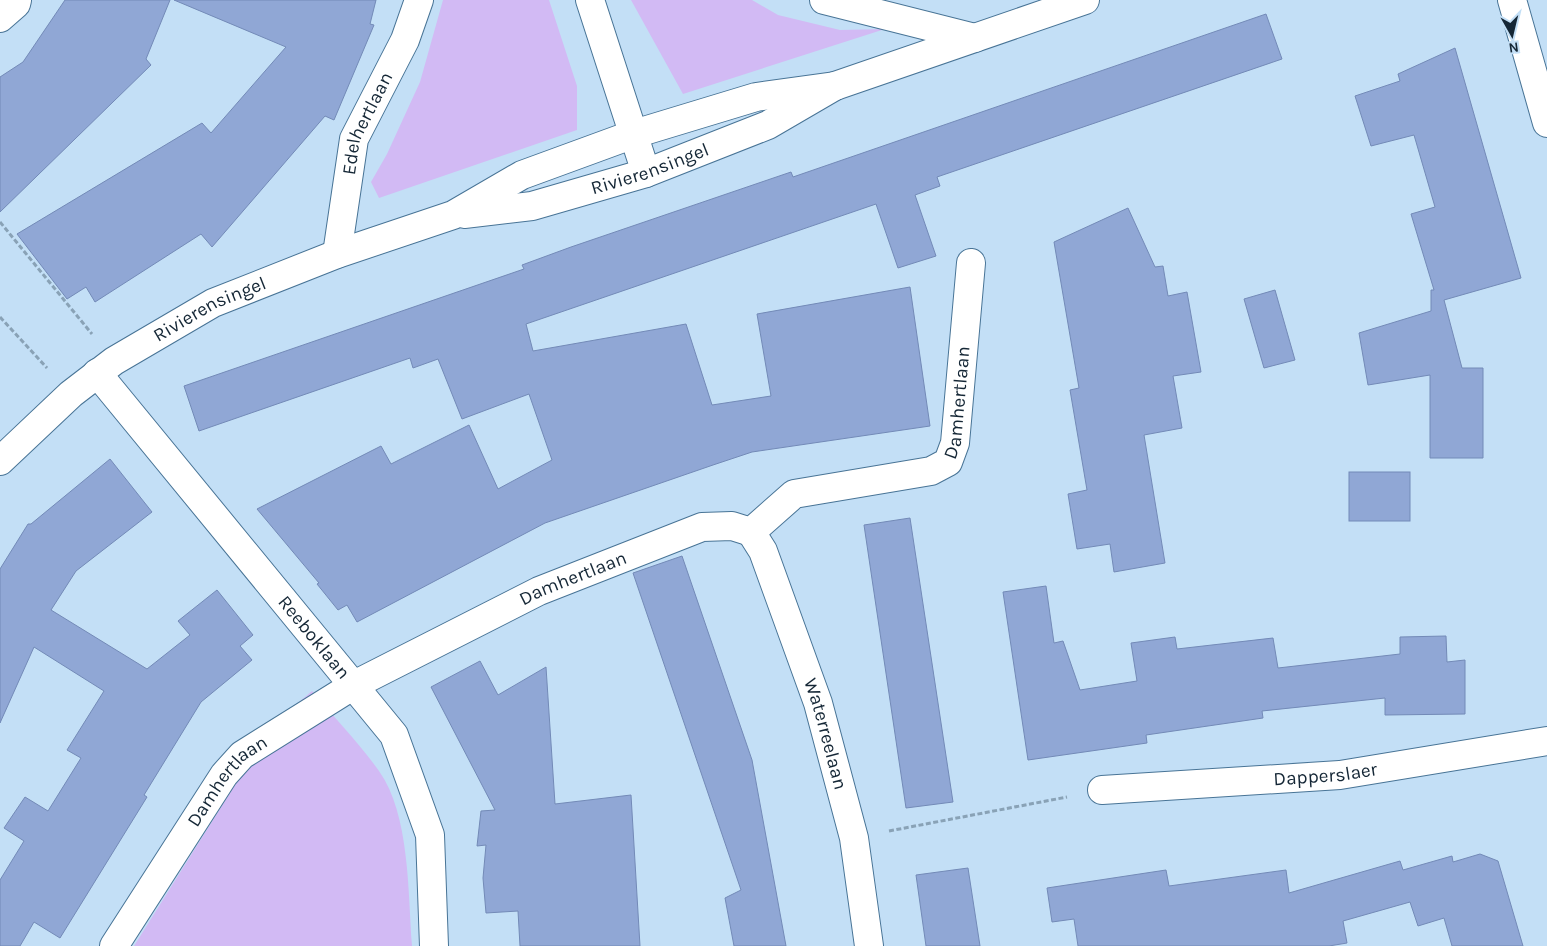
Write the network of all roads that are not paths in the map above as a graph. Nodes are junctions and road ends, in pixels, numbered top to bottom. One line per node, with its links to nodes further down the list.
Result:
1 (17, 0): 8 (street)
2 (419, 0): 15 (street, Edelhertlaan)
3 (590, 0): 12 (street)
4 (824, 0): 9 (street)
5 (1085, 0): 7 (street, Rivierensingel)
6 (1512, 0): 11 (street)
7 (1051, 6): 9 (street, Rivierensingel)
8 (0, 18)
9 (975, 38): 10 (street, Rivierensingel)
10 (835, 86): 12 (street, Rivierensingel); 13 (street, Rivierensingel)
11 (1547, 123)
12 (634, 134): 13 (street); 14 (street, Rivierensingel)
13 (646, 173): 14 (street, Rivierensingel)
14 (453, 215): 15 (street, Rivierensingel)
15 (338, 254): 17 (street, Rivierensingel)
16 (971, 263): 19 (street, Damhertlaan)
17 (106, 367): 18 (street, Rivierensingel); 20 (street, Reeboklaan)
18 (0, 461)
19 (751, 532): 20 (street, Damhertlaan); 25 (street, Waterreelaan)
20 (354, 685): 23 (street, Damhertlaan); 24 (street, Reeboklaan)
21 (1547, 741): 22 (street, Dapperslaer)
22 (1102, 790)
23 (114, 946)
24 (434, 946)
25 (869, 946)

